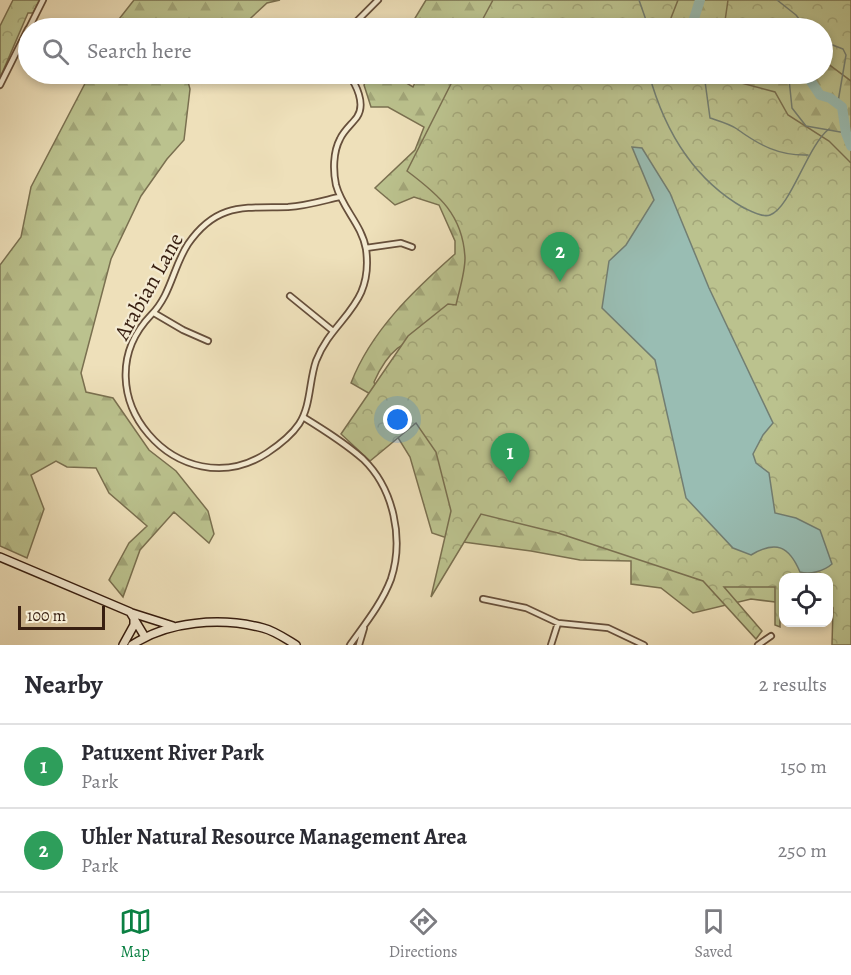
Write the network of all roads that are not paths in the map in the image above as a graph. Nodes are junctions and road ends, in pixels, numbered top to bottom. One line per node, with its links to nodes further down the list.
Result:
1 (43, 0): 3 (street)
2 (378, 0): 4 (street)
3 (34, 18)
4 (360, 18)
5 (18, 50): 7 (street)
6 (355, 84): 8 (street)
7 (0, 85)
8 (339, 197): 10 (street, Arabian Lane); 12 (street, Arabian Lane)
9 (412, 247): 10 (street)
10 (366, 248): 13 (street, Arabian Lane)
11 (290, 296): 13 (street)
12 (154, 313): 14 (street); 15 (street, Arabian Lane)
13 (333, 332): 15 (street, Arabian Lane)
14 (208, 340)
15 (303, 417): 19 (street)
16 (0, 557): 18 (street)
17 (483, 599): 20 (street)
18 (132, 614): 21 (street); 23 (street); 24 (street)
19 (366, 623): 27 (street); 28 (street)
20 (558, 623): 29 (street); 30 (street)
21 (181, 626): 23 (street); 26 (street)
22 (771, 636): 31 (street)
23 (145, 637): 25 (street)
24 (123, 645)
25 (132, 645)
26 (296, 645)
27 (350, 645)
28 (358, 645)
29 (551, 645)
30 (645, 645)
31 (758, 645)

